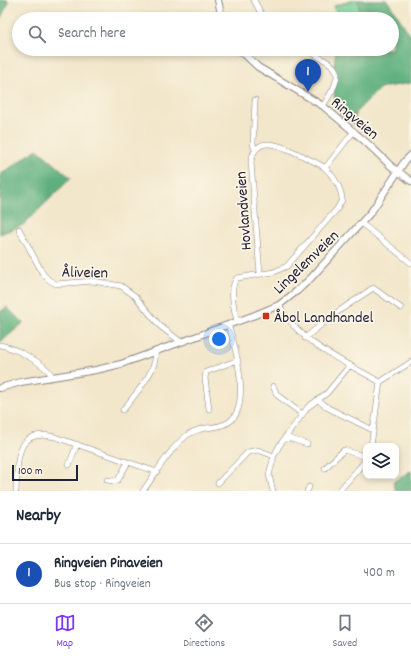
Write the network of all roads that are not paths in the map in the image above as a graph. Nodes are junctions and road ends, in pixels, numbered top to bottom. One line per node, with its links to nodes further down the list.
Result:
1 (218, 0): 3 (main road)
2 (254, 0): 4 (street)
3 (221, 12)
4 (260, 12)
5 (246, 56): 8 (main road, Ringveien)
6 (317, 56): 8 (street)
7 (255, 100): 10 (street)
8 (323, 106): 9 (main road, Ringveien)
9 (354, 131): 13 (street); 14 (main road, Ringveien)
10 (256, 150): 13 (street, Hovlandveien); 19 (street, Hovlandveien)
11 (411, 155): 14 (main road, Lingelemveien)
12 (411, 158): 14 (main road, Lingelemveien)
13 (325, 168): 19 (street, Hovlandveien)
14 (400, 171): 15 (main road, Ringveien); 16 (main road, Lingelemveien)
15 (411, 180)
16 (361, 224): 18 (street); 20 (main road, Lingelemveien)
17 (19, 229): 25 (street, Åliveien)
18 (411, 263)
19 (260, 274): 22 (street, Hovlandveien)
20 (279, 305): 22 (main road, Lingelemveien); 24 (street)
21 (401, 308): 24 (street)
22 (237, 322): 23 (main road, Lingelemveien)
23 (228, 325): 25 (main road, Lingelemveien); 28 (street)
24 (305, 338): 30 (street)
25 (182, 342): 27 (main road, Lingelemveien)
26 (0, 345): 31 (street)
27 (154, 352): 31 (main road, Lingelemveien); 37 (street)
28 (238, 360): 36 (street); 50 (street)
29 (411, 362): 32 (street)
30 (350, 365): 32 (street); 35 (street)
31 (52, 376): 34 (main road, Lingelemveien)
32 (380, 382): 39 (street)
33 (273, 386): 38 (street)
34 (0, 388)
35 (318, 400): 38 (street); 39 (street)
36 (209, 409)
37 (123, 410)
38 (302, 414): 40 (street)
39 (373, 430): 41 (street)
40 (285, 437): 43 (street); 44 (street)
41 (371, 443)
42 (77, 444): 46 (street); 48 (street); 54 (street)
43 (307, 444)
44 (274, 456): 52 (street); 53 (street)
45 (363, 457): 49 (street)
46 (128, 462): 50 (street); 51 (street)
47 (363, 462): 57 (street)
48 (69, 465)
49 (325, 468)
50 (157, 472): 55 (street)
51 (107, 480)
52 (218, 483)
53 (273, 490): 56 (street)
54 (16, 491)
55 (143, 491)
56 (279, 491)
57 (340, 491)

